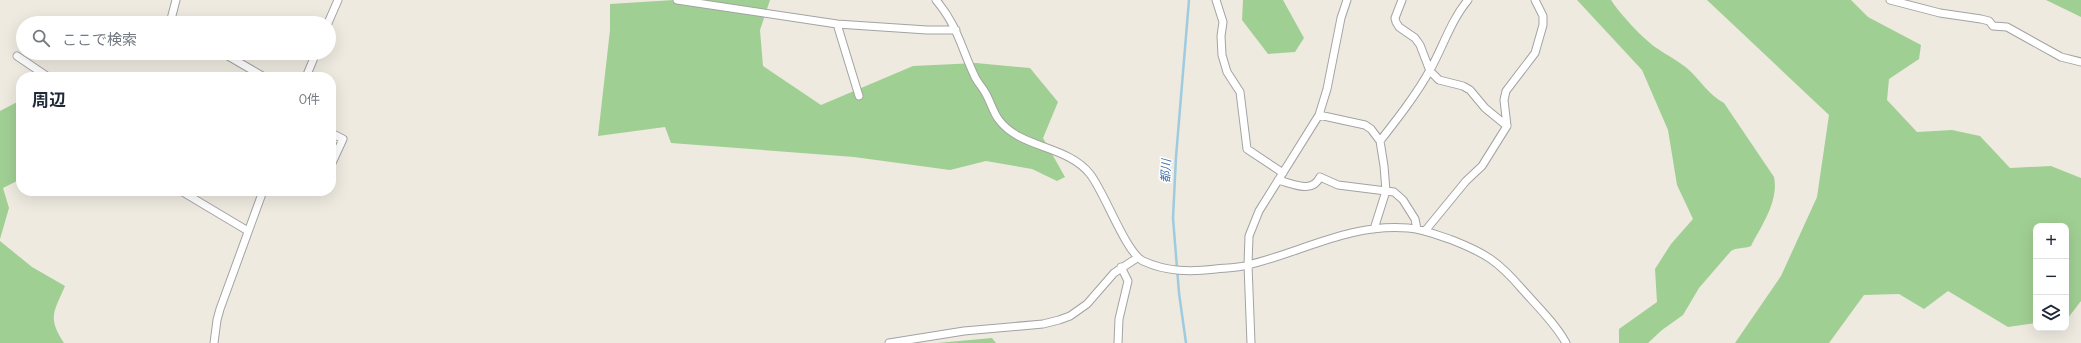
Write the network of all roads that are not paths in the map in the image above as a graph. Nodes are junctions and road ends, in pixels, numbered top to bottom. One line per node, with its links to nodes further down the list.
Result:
1 (176, 0): 11 (street)
2 (338, 0): 12 (street)
3 (677, 0): 13 (street)
4 (936, 0): 14 (street)
5 (1216, 0): 29 (street)
6 (1347, 0): 24 (street)
7 (1402, 0): 19 (street)
8 (1468, 0): 19 (street)
9 (1535, 0): 25 (street)
10 (1890, 0): 18 (street)
11 (172, 16)
12 (331, 16)
13 (837, 24): 14 (street); 23 (street)
14 (956, 30): 37 (street)
15 (23, 60): 20 (street)
16 (235, 60): 21 (street)
17 (313, 60): 22 (street)
18 (2081, 62)
19 (1430, 71): 25 (street); 27 (street)
20 (41, 72)
21 (255, 72)
22 (308, 72)
23 (859, 96)
24 (1319, 114): 27 (street); 29 (street)
25 (1507, 126): 35 (street)
26 (336, 136): 28 (street)
27 (1380, 141): 31 (street)
28 (336, 153)
29 (1283, 173): 30 (street)
30 (1278, 180): 31 (street); 38 (street)
31 (1386, 191): 34 (street); 35 (street)
32 (189, 196): 36 (street)
33 (261, 196): 36 (street)
34 (1374, 229): 35 (street); 38 (street)
35 (1421, 230): 44 (street)
36 (248, 231): 40 (street)
37 (1136, 258): 38 (street); 39 (street)
38 (1248, 265): 43 (street)
39 (1121, 267): 41 (street); 42 (street)
40 (214, 343)
41 (890, 343)
42 (1118, 343)
43 (1252, 343)
44 (1566, 343)

